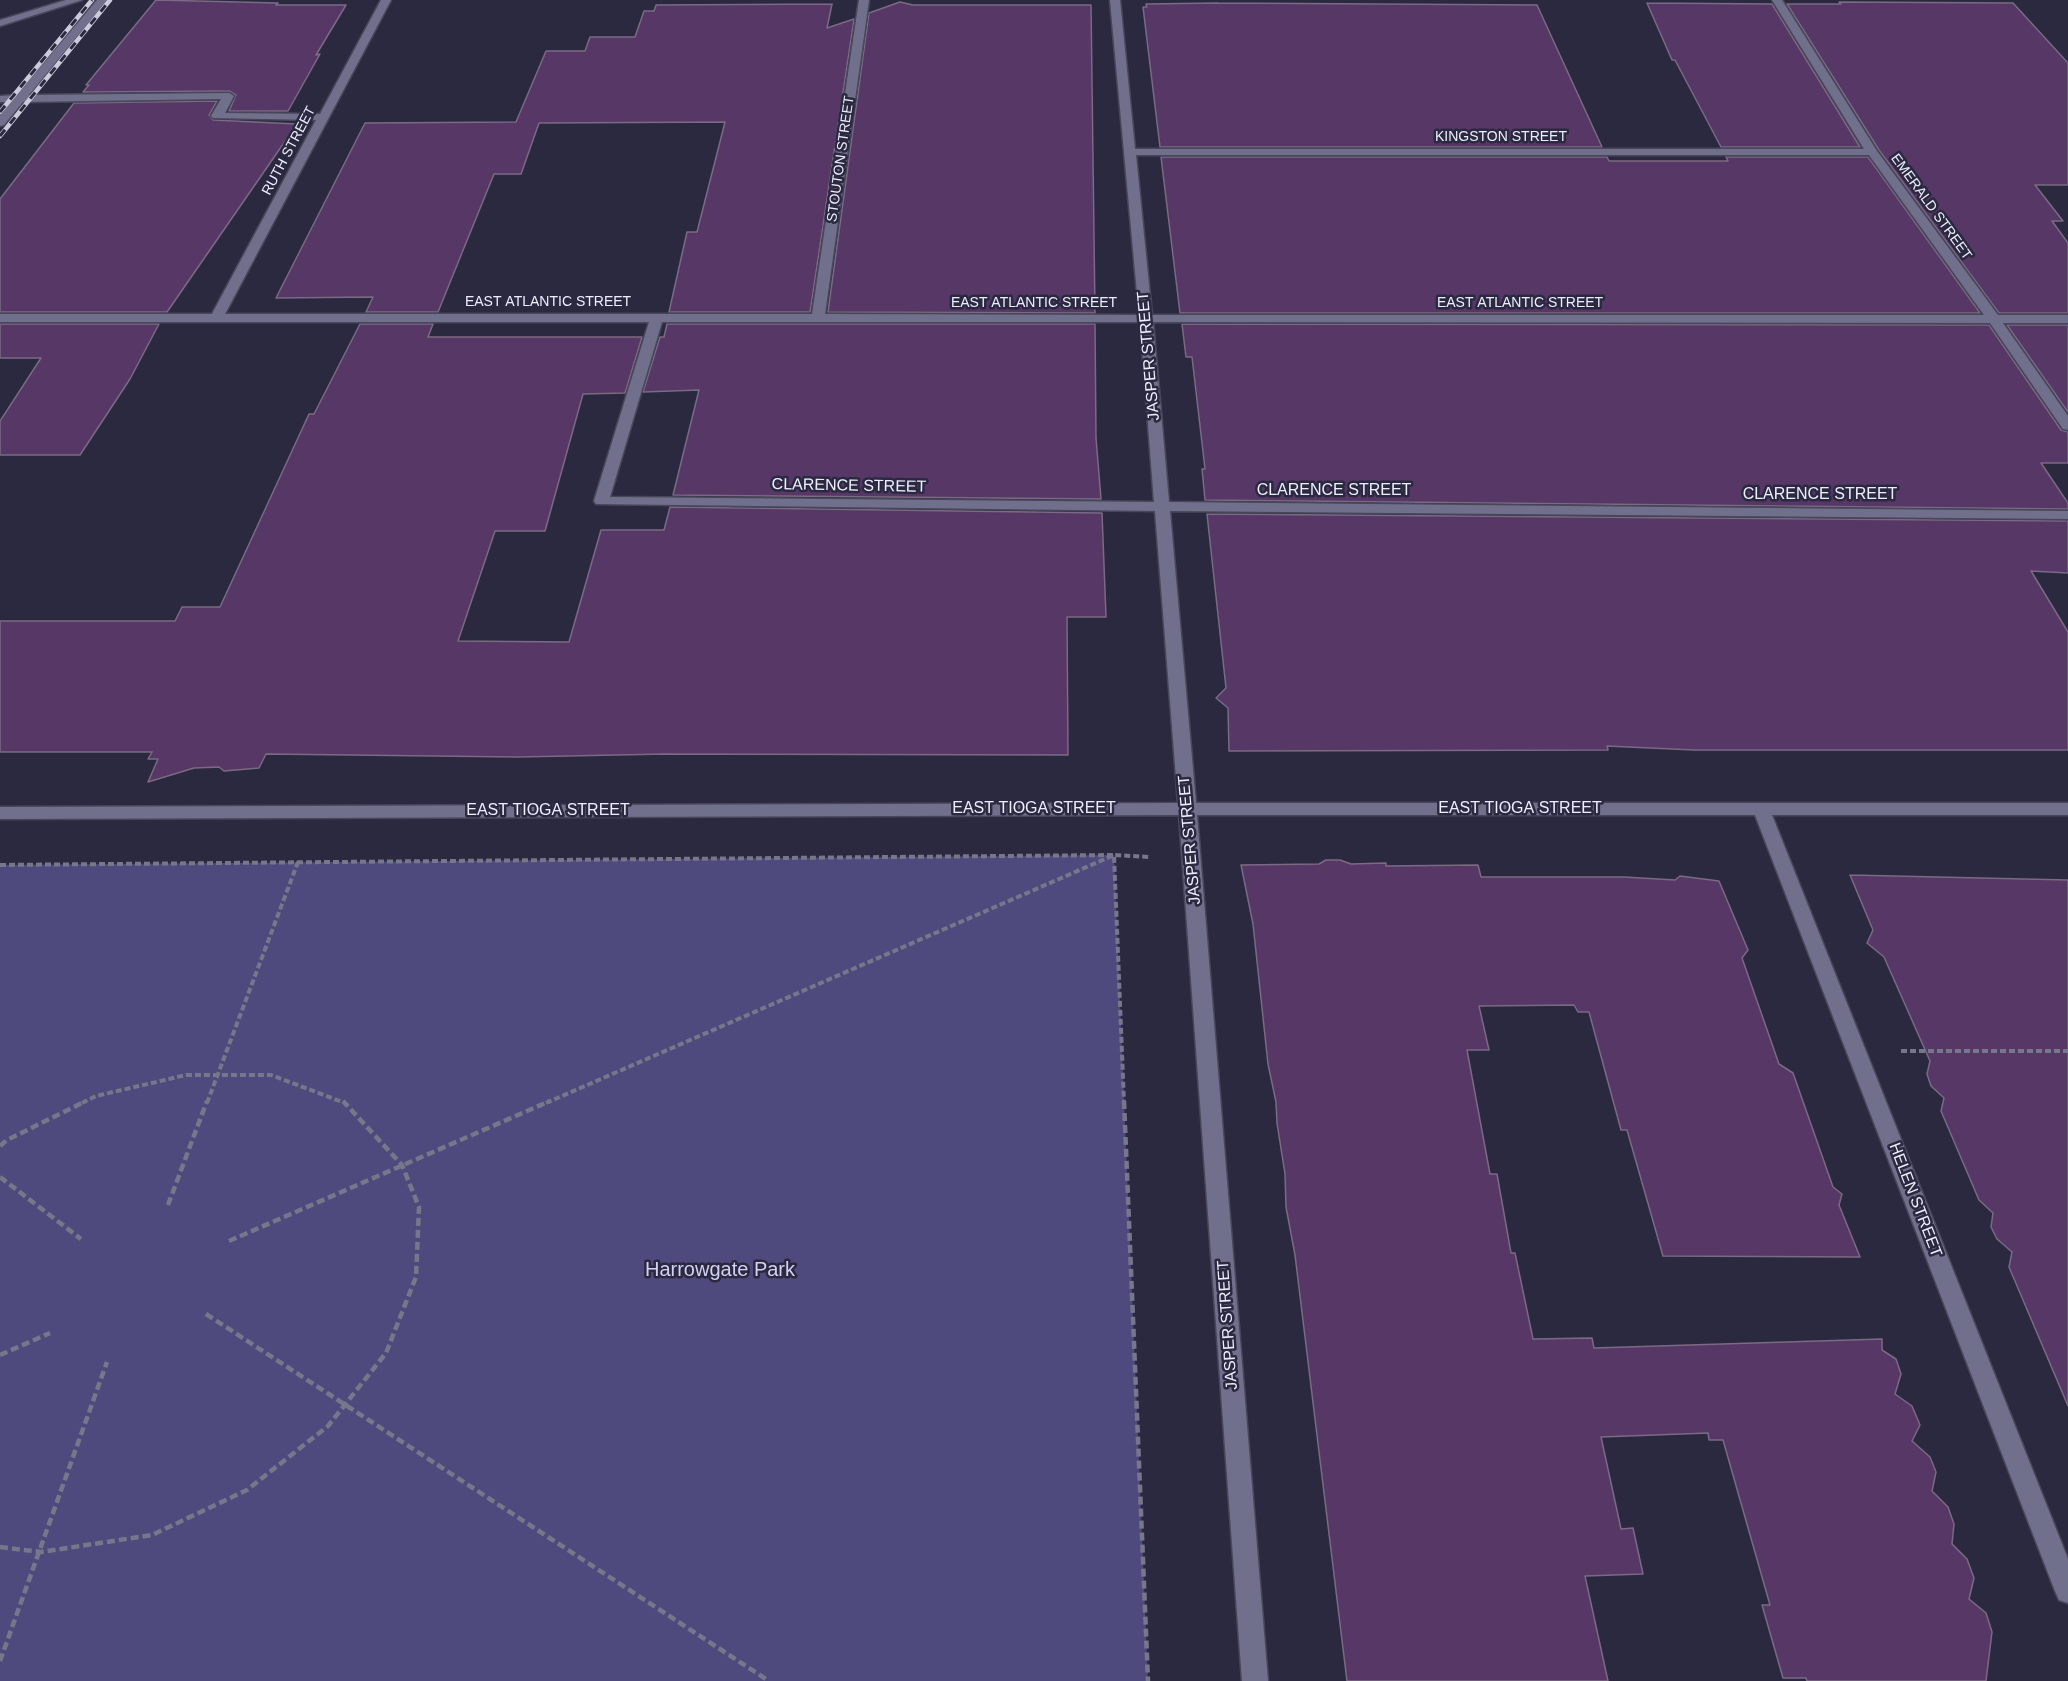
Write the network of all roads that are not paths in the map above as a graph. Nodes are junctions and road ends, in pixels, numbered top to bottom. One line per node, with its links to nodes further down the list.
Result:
1 (76, 0): 7 (street)
2 (102, 0): 8 (street)
3 (386, 0): 10 (street, RUTH STREET)
4 (864, 0): 16 (street, STOUTON STREET)
5 (1115, 0): 12 (street, JASPER STREET)
6 (1777, 0): 13 (street, EMERALD STREET)
7 (0, 23)
8 (21, 98): 9 (street); 10 (street); 11 (street)
9 (0, 99)
10 (324, 117): 14 (street, RUTH STREET)
11 (0, 123)
12 (1130, 152): 13 (street, KINGSTON STREET); 18 (street, JASPER STREET)
13 (1872, 152): 19 (street, EMERALD STREET)
14 (218, 316): 15 (street, EAST ATLANTIC STREET); 17 (street, EAST ATLANTIC STREET)
15 (657, 317): 16 (street, EAST ATLANTIC STREET); 22 (street, CLARENCE STREET)
16 (818, 317): 18 (street, EAST ATLANTIC STREET)
17 (0, 318)
18 (1146, 318): 19 (street, EAST ATLANTIC STREET); 22 (street, JASPER STREET)
19 (1994, 318): 20 (street, EAST ATLANTIC STREET); 21 (street, EMERALD STREET)
20 (2068, 319)
21 (2068, 426)
22 (1162, 508): 23 (street, CLARENCE STREET); 24 (street, JASPER STREET)
23 (2068, 515)
24 (1188, 809): 25 (street, EAST TIOGA STREET); 27 (street, EAST TIOGA STREET); 29 (street, JASPER STREET)
25 (1761, 809): 26 (street, EAST TIOGA STREET); 28 (street, HELEN STREET)
26 (2068, 810)
27 (0, 813)
28 (2068, 1591)
29 (1255, 1681)

